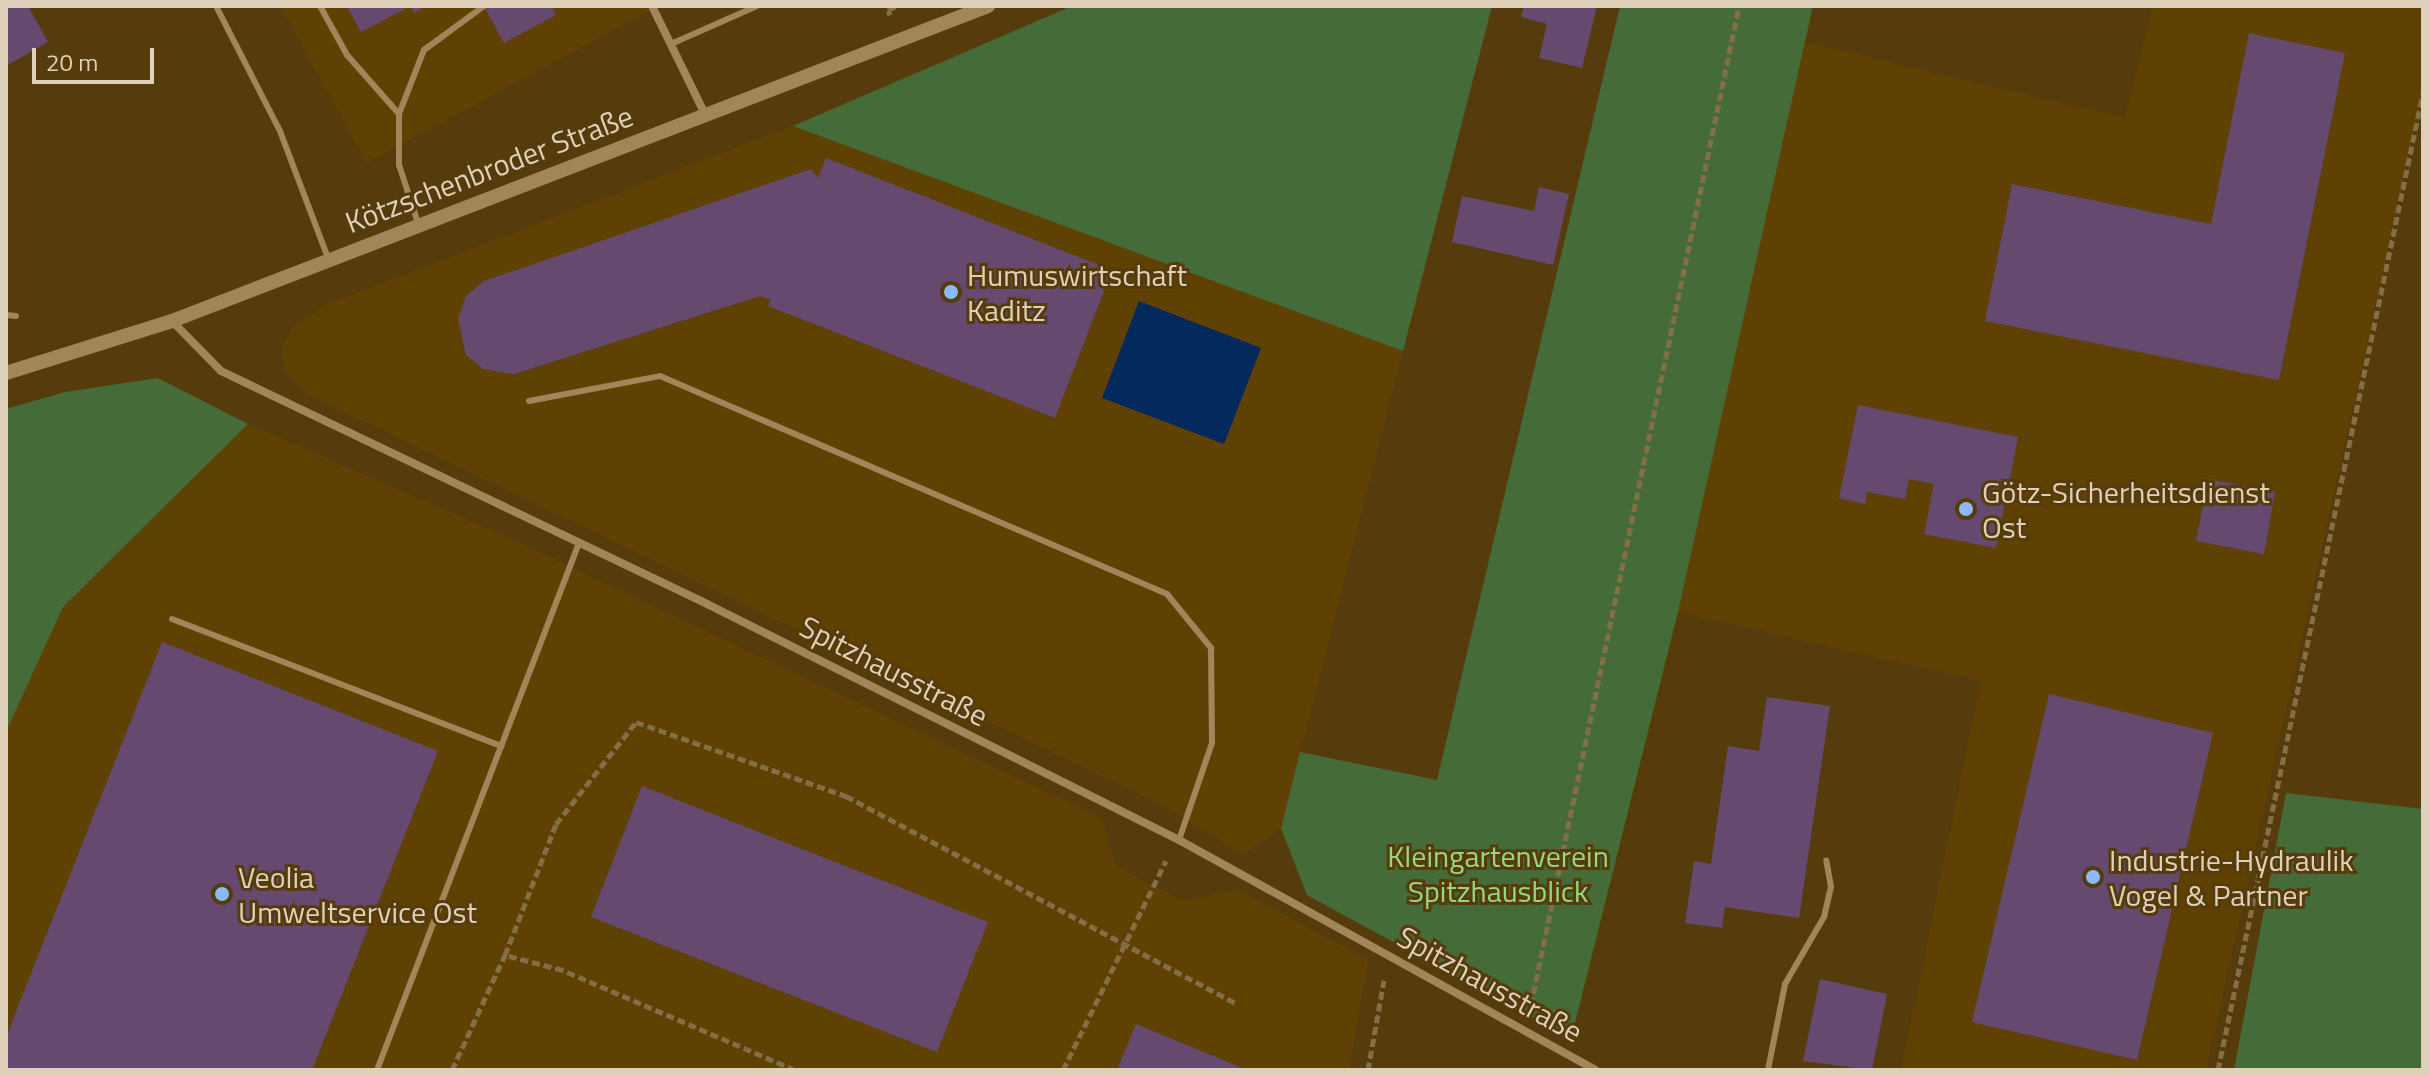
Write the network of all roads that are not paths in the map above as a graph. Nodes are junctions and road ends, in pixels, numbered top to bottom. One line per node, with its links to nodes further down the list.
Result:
1 (216, 6): 11 (lane)
2 (320, 6): 8 (lane)
3 (484, 6): 8 (lane)
4 (652, 6): 7 (street)
5 (757, 6): 7 (lane)
6 (988, 6): 9 (street, Kötzschenbroder Straße)
7 (671, 44): 9 (street)
8 (399, 114): 10 (lane)
9 (705, 114): 10 (street, Kötzschenbroder Straße)
10 (418, 223): 11 (street, Kötzschenbroder Straße)
11 (328, 258): 14 (street, Kötzschenbroder Straße)
12 (6, 315): 13 (lane)
13 (16, 316)
14 (172, 321): 15 (street, Kötzschenbroder Straße); 17 (street, Spitzhausstraße)
15 (6, 373)
16 (529, 401): 20 (lane)
17 (579, 543): 19 (lane); 20 (street, Spitzhausstraße)
18 (172, 619): 19 (lane)
19 (501, 746): 22 (lane)
20 (1179, 840): 23 (street, Spitzhausstraße)
21 (1826, 860): 24 (lane)
22 (377, 1070)
23 (1596, 1070)
24 (1768, 1070)

